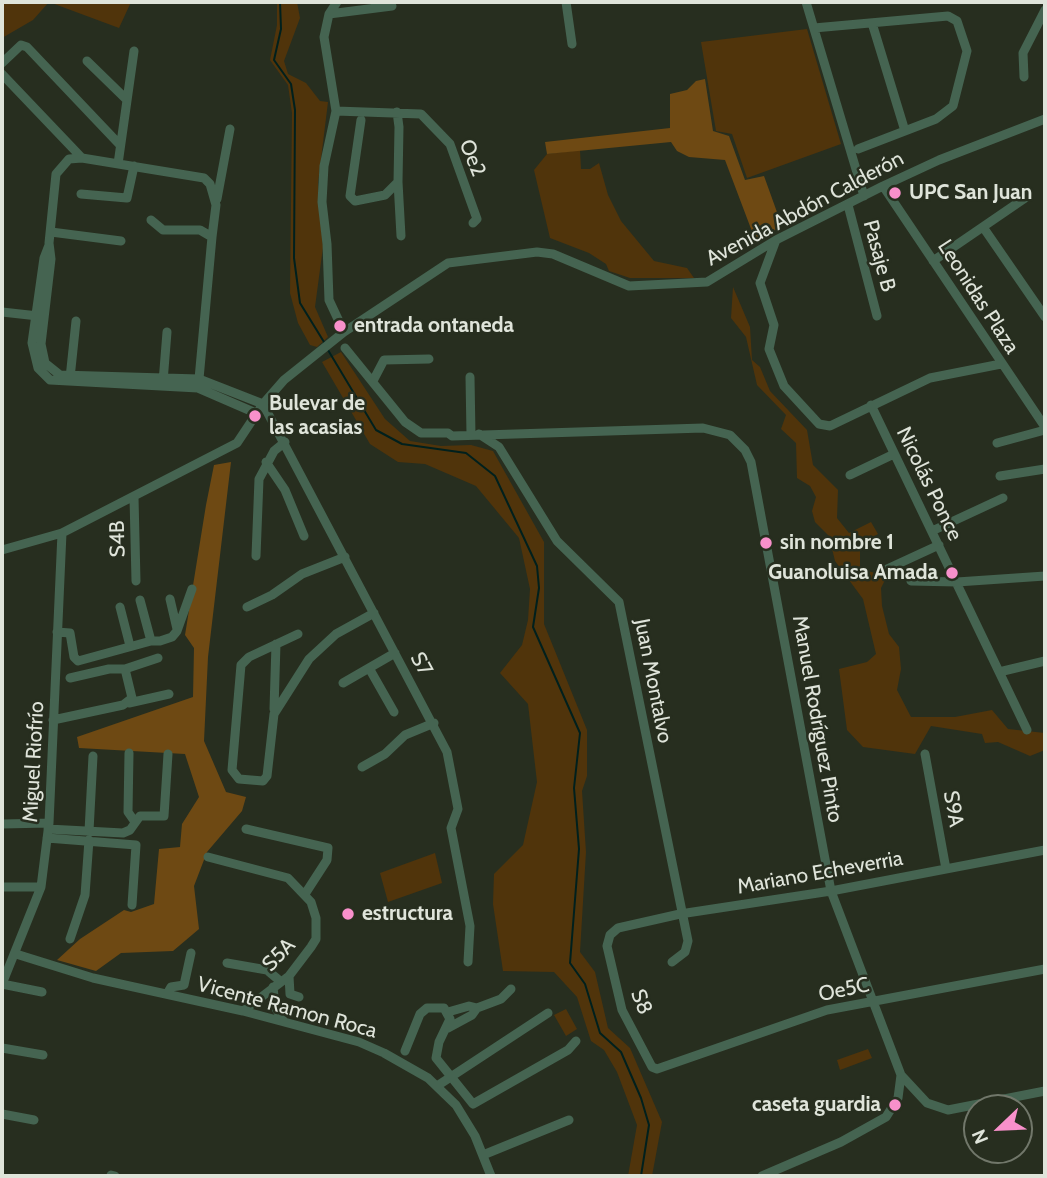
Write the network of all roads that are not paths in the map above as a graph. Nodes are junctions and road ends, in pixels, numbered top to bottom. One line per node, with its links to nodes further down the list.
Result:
1 (337, 2): 6 (street)
2 (566, 2): 9 (street)
3 (806, 2): 8 (street)
4 (392, 6): 6 (street)
5 (1045, 10): 14 (street)
6 (329, 14): 16 (street)
7 (872, 23): 8 (street); 21 (street); 21 (street)
8 (814, 28): 31 (street)
9 (572, 44)
10 (134, 51): 15 (street)
11 (87, 61): 15 (street)
12 (2, 63): 22 (street)
13 (2, 74): 24 (street)
14 (1024, 77)
15 (127, 100): 22 (street)
16 (336, 111): 17 (street, Oe2); 51 (street)
17 (400, 113): 27 (street); 37 (street, Oe2)
18 (361, 120): 30 (street)
19 (1044, 122): 28 (street, Avenida Abdón Calderón)
20 (230, 129): 34 (street)
21 (905, 131): 23 (street)
22 (120, 145): 25 (street)
23 (858, 149)
24 (82, 158): 25 (street); 39 (street)
25 (118, 164): 26 (street)
26 (134, 166): 29 (street); 34 (street)
27 (398, 182): 30 (street); 33 (street)
28 (883, 186): 31 (street, Avenida Abdón Calderón); 44 (street, Leonidas Plaza)
29 (81, 194)
30 (385, 195): 33 (street)
31 (864, 196): 35 (street, Avenida Abdón Calderón)
32 (1028, 196): 38 (street)
33 (399, 201): 40 (street)
34 (216, 205): 41 (street)
35 (848, 205): 42 (street, Avenida Abdón Calderón); 46 (street, Pasaje B)
36 (151, 220): 41 (street)
37 (473, 223)
38 (983, 227): 44 (street); 48 (street)
39 (51, 232): 43 (street); 47 (street)
40 (401, 236)
41 (212, 237): 59 (street)
42 (776, 240): 51 (street, Avenida Abdón Calderón); 61 (street)
43 (121, 241)
44 (933, 261): 54 (street, Leonidas Plaza)
45 (2, 313): 47 (street)
46 (877, 316)
47 (40, 317): 56 (street)
48 (1045, 317)
49 (76, 321): 56 (street)
50 (167, 332): 58 (street)
51 (338, 337): 52 (street); 60 (street, Avenida Abdón Calderón)
52 (345, 348): 57 (street); 65 (street)
53 (429, 359): 57 (street)
54 (1001, 364): 61 (street); 63 (street, Leonidas Plaza)
55 (470, 377): 64 (street)
56 (70, 379): 58 (street)
57 (373, 381): 65 (street)
58 (162, 382): 59 (street)
59 (199, 383): 60 (street); 62 (street)
60 (263, 404): 62 (street, Avenida Abdón Calderón); 66 (street, S7)
61 (871, 405): 68 (street, Nicolás Ponce)
62 (258, 414): 73 (street, Avenida Abdón Calderón)
63 (1045, 428): 67 (street)
64 (475, 434): 65 (street); 131 (street, Manuel Rodríguez Pinto); 134 (street, Juan Montalvo)
65 (452, 436)
66 (285, 442): 69 (street); 81 (street, S7)
67 (997, 443)
68 (894, 454): 71 (street); 75 (street, Nicolás Ponce)
69 (266, 462): 77 (street); 80 (street)
70 (1045, 469): 72 (street)
71 (850, 475)
72 (1000, 476)
73 (134, 497): 76 (street, Avenida Abdón Calderón); 84 (street, S4B)
74 (1003, 498): 75 (street)
75 (932, 531): 78 (street, Nicolás Ponce)
76 (62, 533): 79 (street, Avenida Abdón Calderón); 94 (street, Miguel Riofrío)
77 (304, 536)
78 (939, 545): 82 (street); 86 (street, Nicolás Ponce)
79 (2, 550)
80 (256, 556)
81 (345, 557): 91 (street); 92 (street, S7)
82 (887, 569)
83 (1045, 576): 86 (street)
84 (136, 581)
85 (911, 581): 86 (street)
86 (957, 582): 104 (street, Nicolás Ponce)
87 (192, 589): 93 (street)
88 (170, 599): 93 (street)
89 (140, 600): 96 (street)
90 (120, 607): 98 (street)
91 (247, 607)
92 (374, 613): 99 (street, S7); 108 (street)
93 (177, 631): 96 (street)
94 (57, 632): 98 (street); 113 (street, Miguel Riofrío)
95 (298, 634): 97 (street)
96 (151, 640): 98 (street)
97 (276, 644): 106 (street); 112 (street)
98 (130, 646)
99 (395, 653): 102 (street); 114 (street, S7)
100 (158, 658): 103 (street)
101 (1045, 661): 104 (street)
102 (369, 668): 107 (street); 111 (street)
103 (125, 669): 105 (street); 110 (street)
104 (999, 672): 115 (street, Nicolás Ponce)
105 (70, 678)
106 (277, 680): 108 (street); 112 (street)
107 (343, 683)
108 (291, 685): 112 (street)
109 (169, 694): 110 (street)
110 (129, 703): 113 (street)
111 (394, 712)
112 (274, 714)
113 (53, 720): 124 (street, Miguel Riofrío)
114 (433, 723): 120 (street); 140 (street, S7)
115 (1027, 730)
116 (130, 753): 121 (street)
117 (167, 754): 121 (street)
118 (925, 754): 128 (street, S9A)
119 (93, 756): 125 (street)
120 (362, 767)
121 (135, 822): 125 (street)
122 (2, 824): 124 (street)
123 (246, 829): 132 (street)
124 (48, 830): 125 (street); 130 (street, Miguel Riofrío)
125 (89, 835): 133 (street); 135 (street)
126 (1045, 850): 128 (street, Mariano Echeverria)
127 (208, 857): 132 (street)
128 (946, 869): 131 (street, Mariano Echeverria)
129 (2, 887): 130 (street)
130 (41, 887): 138 (street, Miguel Riofrío)
131 (831, 891): 134 (street, Mariano Echeverria); 150 (street, Manuel Rodríguez Pinto)
132 (305, 894): 143 (street, S5A)
133 (132, 905)
134 (680, 914): 136 (street, Mariano Echeverria); 141 (street, Juan Montalvo)
135 (70, 939)
136 (608, 941): 161 (street, S8)
137 (191, 953): 148 (street)
138 (16, 954): 144 (street, Miguel Riofrío); 148 (street, Vicente Ramon Roca)
139 (228, 962): 145 (street)
140 (468, 962)
141 (672, 962)
142 (1045, 969): 150 (street, Oe5C)
143 (289, 975): 145 (street, S5A); 149 (street)
144 (2, 984): 147 (street)
145 (276, 984): 152 (street, S5A); 155 (street)
146 (511, 989): 151 (street)
147 (42, 992)
148 (167, 994): 152 (street, Vicente Ramon Roca)
149 (299, 997)
150 (871, 1001): 161 (street, Oe5C); 163 (street, Manuel Rodríguez Pinto)
151 (477, 1009): 153 (street); 156 (street)
152 (243, 1012): 155 (street, Vicente Ramon Roca)
153 (448, 1012): 156 (street); 159 (street)
154 (548, 1013): 162 (street)
155 (285, 1022): 164 (street, Vicente Ramon Roca)
156 (448, 1028): 162 (street)
157 (576, 1041): 162 (street)
158 (2, 1048): 160 (street)
159 (405, 1051)
160 (43, 1055)
161 (657, 1069)
162 (450, 1075): 164 (street)
163 (901, 1075): 165 (street); 171 (street)
164 (437, 1086): 169 (street, Vicente Ramon Roca)
165 (963, 1107)
166 (2, 1114): 167 (street)
167 (34, 1119)
168 (569, 1120): 169 (street)
169 (483, 1156): 170 (street, Vicente Ramon Roca)
170 (491, 1176)
171 (763, 1176)

